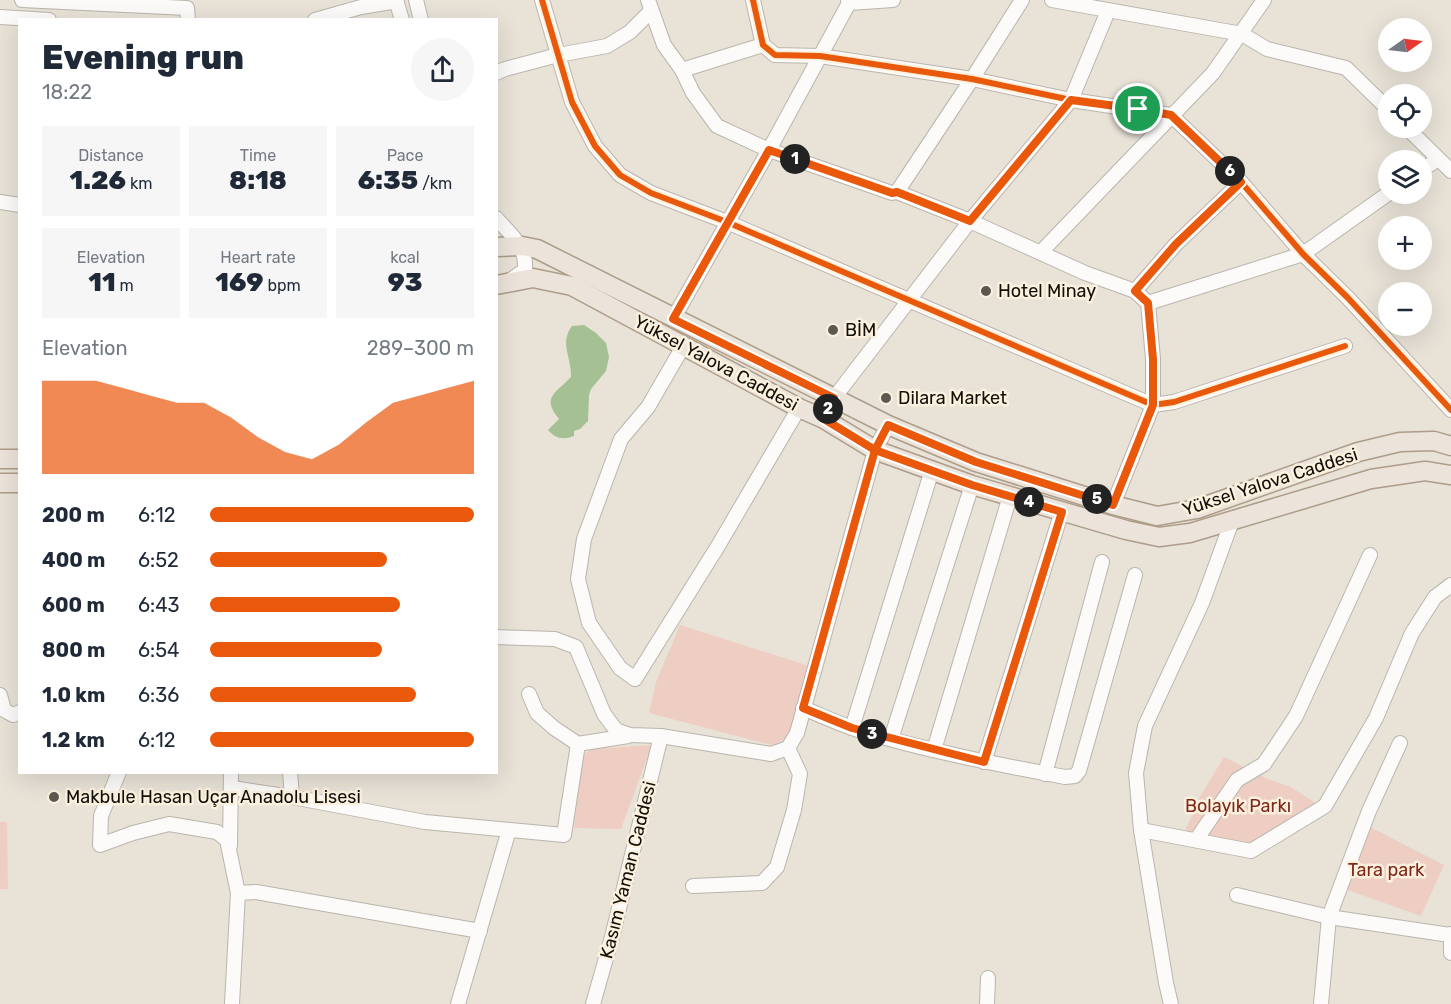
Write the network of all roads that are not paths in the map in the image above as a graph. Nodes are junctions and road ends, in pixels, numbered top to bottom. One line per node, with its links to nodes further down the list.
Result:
1 (22, 0): 15 (street)
2 (416, 0): 18 (street)
3 (542, 0): 21 (street)
4 (753, 0): 20 (street)
5 (893, 0): 10 (street)
6 (1022, 0): 25 (street)
7 (1052, 0): 12 (street)
8 (1264, 0): 19 (street)
9 (397, 1): 16 (street); 17 (street)
10 (848, 2): 22 (street)
11 (649, 6): 21 (street); 23 (street)
12 (1108, 11): 19 (street); 27 (street)
13 (0, 17): 14 (street)
14 (18, 18)
15 (188, 18)
16 (322, 18)
17 (401, 18)
18 (420, 18)
19 (1242, 34): 26 (street); 28 (street)
20 (763, 45): 22 (street); 23 (street)
21 (558, 55): 24 (street); 41 (street)
22 (820, 56): 25 (street); 30 (street)
23 (682, 70): 30 (street)
24 (498, 72)
25 (972, 79): 27 (street); 35 (street)
26 (1378, 99)
27 (1071, 100): 28 (street); 40 (street)
28 (1171, 115): 34 (street); 44 (street)
29 (1417, 138): 31 (street)
30 (769, 150): 35 (street); 41 (street)
31 (1438, 159): 32 (street); 33 (street)
32 (1432, 163)
33 (1451, 171)
34 (1241, 182): 45 (street); 47 (street)
35 (897, 192): 40 (street)
36 (0, 202): 38 (street)
37 (1378, 202): 45 (street)
38 (18, 205)
39 (498, 220): 42 (street)
40 (970, 221): 44 (street); 48 (street)
41 (727, 222): 48 (street); 50 (street)
42 (522, 246): 43 (main road, Yüksel Yalova Caddesi); 46 (street); 50 (main road, Yüksel Yalova Caddesi)
43 (498, 247)
44 (1041, 252): 47 (street)
45 (1304, 254): 49 (street); 56 (street)
46 (500, 282): 51 (main road, Yüksel Yalova Caddesi)
47 (1135, 291): 49 (street)
48 (908, 301): 53 (street); 54 (street)
49 (1148, 303): 54 (street)
50 (673, 319): 53 (main road, Yüksel Yalova Caddesi)
51 (684, 345): 55 (main road, Yüksel Yalova Caddesi); 55 (street)
52 (1346, 346): 54 (street)
53 (834, 398): 57 (street); 58 (main road, Yüksel Yalova Caddesi)
54 (1153, 405): 69 (street)
55 (799, 408): 57 (main road, Yüksel Yalova Caddesi)
56 (1451, 410)
57 (824, 419): 60 (main road, Yüksel Yalova Caddesi)
58 (888, 425): 60 (street); 69 (main road, Yüksel Yalova Caddesi)
59 (1451, 446): 69 (main road, Yüksel Yalova Caddesi)
60 (875, 450): 63 (main road, Yüksel Yalova Caddesi); 79 (street)
61 (0, 459): 62 (main road)
62 (18, 459)
63 (932, 470): 67 (main road, Yüksel Yalova Caddesi); 81 (street)
64 (1451, 475): 71 (main road, Yüksel Yalova Caddesi)
65 (0, 483): 66 (main road)
66 (18, 483)
67 (972, 485): 68 (main road, Yüksel Yalova Caddesi); 84 (street)
68 (1010, 496): 70 (main road, Yüksel Yalova Caddesi); 88 (street)
69 (1113, 505)
70 (1062, 512): 71 (main road, Yüksel Yalova Caddesi); 89 (street)
71 (1232, 520): 97 (street)
72 (1370, 555): 98 (street)
73 (1102, 562): 93 (street)
74 (1135, 575): 93 (street)
75 (1451, 585): 98 (street)
76 (498, 637): 82 (street)
77 (529, 694): 86 (street)
78 (0, 695): 80 (street)
79 (803, 708): 81 (street); 87 (street)
80 (18, 713)
81 (852, 728): 84 (street)
82 (630, 735): 83 (street); 86 (street)
83 (661, 736): 87 (street); 110 (street, Kasım Yaman Caddesi)
84 (891, 739): 88 (street)
85 (1400, 743): 103 (street)
86 (578, 744): 96 (street)
87 (788, 748): 100 (street)
88 (934, 750): 89 (street)
89 (984, 762): 93 (street)
90 (118, 774): 99 (street)
91 (231, 774): 94 (street)
92 (290, 774): 95 (street)
93 (1045, 774)
94 (232, 788): 95 (street); 99 (street)
95 (292, 797): 96 (street)
96 (509, 830): 104 (street)
97 (1141, 830): 98 (street); 112 (street)
98 (1196, 840)
99 (230, 846): 101 (street)
100 (693, 886)
101 (238, 893): 104 (street); 108 (street)
102 (1238, 895): 103 (street)
103 (1329, 917): 105 (street); 113 (street)
104 (480, 931): 109 (street)
105 (1450, 935): 106 (street)
106 (1451, 953)
107 (988, 978): 111 (street)
108 (232, 1004)
109 (458, 1004)
110 (593, 1004)
111 (987, 1004)
112 (1171, 1004)
113 (1321, 1004)

